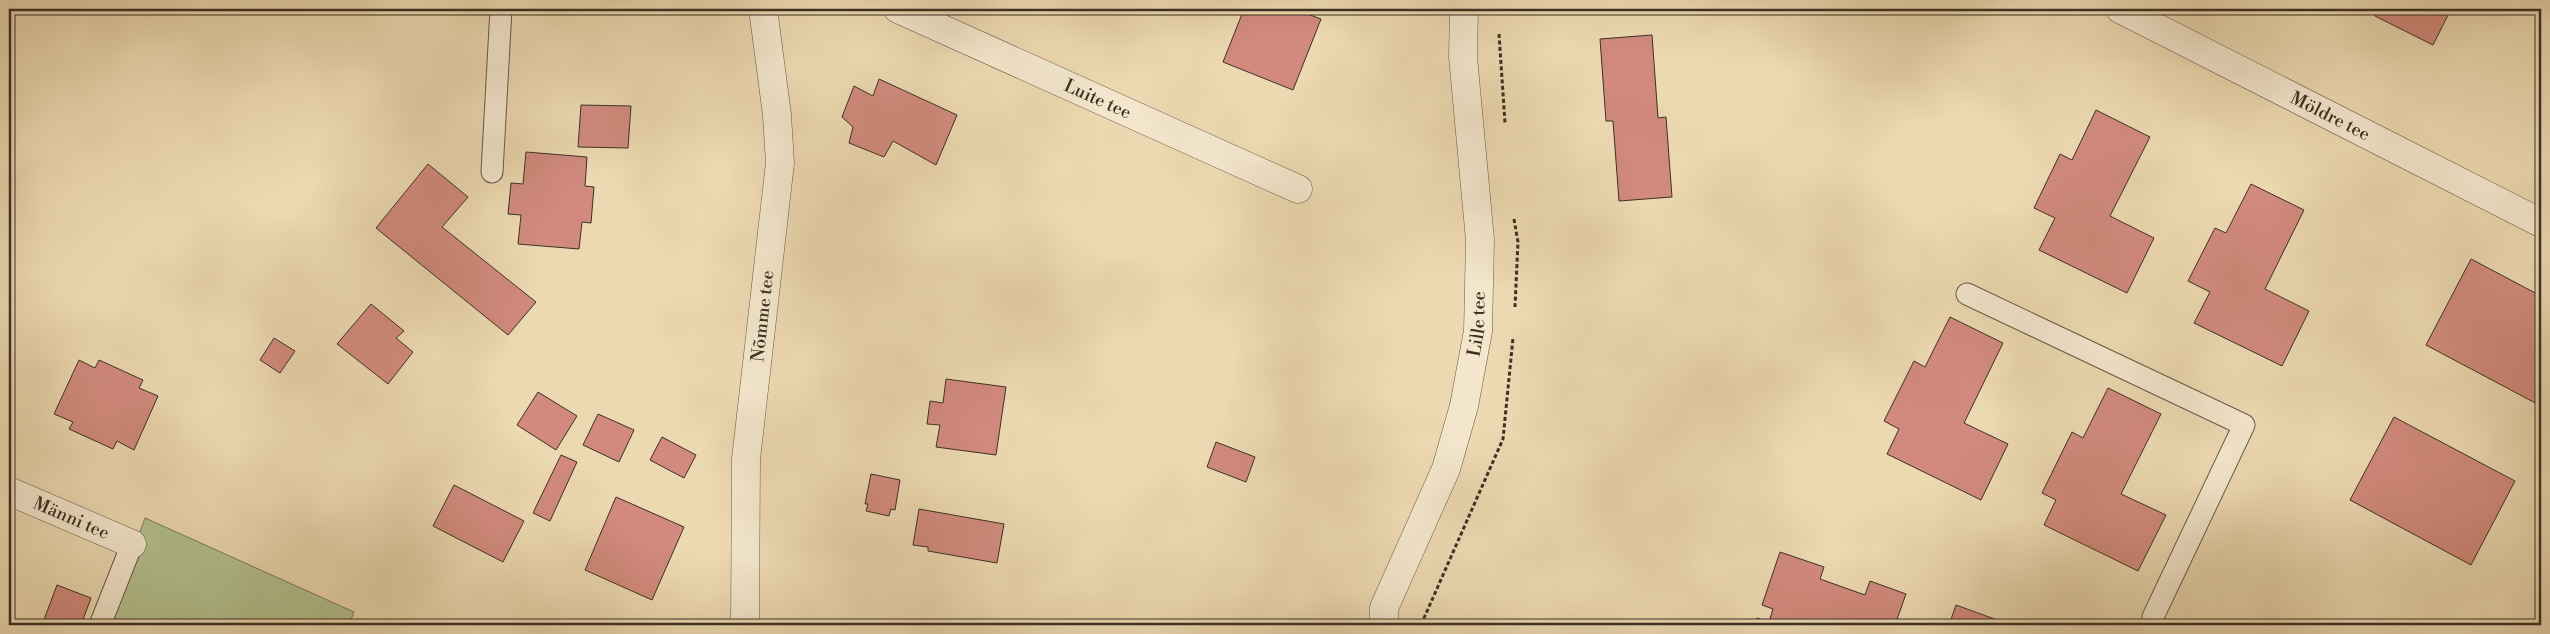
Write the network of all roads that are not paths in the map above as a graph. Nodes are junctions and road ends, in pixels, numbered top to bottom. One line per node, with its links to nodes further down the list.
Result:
1 (501, 9): 6 (lane)
2 (763, 9): 13 (street, Nõmme tee)
3 (898, 9): 7 (street, Luite tee)
4 (1464, 9): 14 (street, Lille tee)
5 (2120, 9): 8 (street, Möldre tee)
6 (492, 172)
7 (1298, 189)
8 (2541, 223)
9 (1967, 294): 15 (lane)
10 (9, 492): 11 (street, Männi tee)
11 (132, 544): 12 (lane)
12 (100, 625)
13 (745, 625)
14 (1384, 625)
15 (2152, 625)

